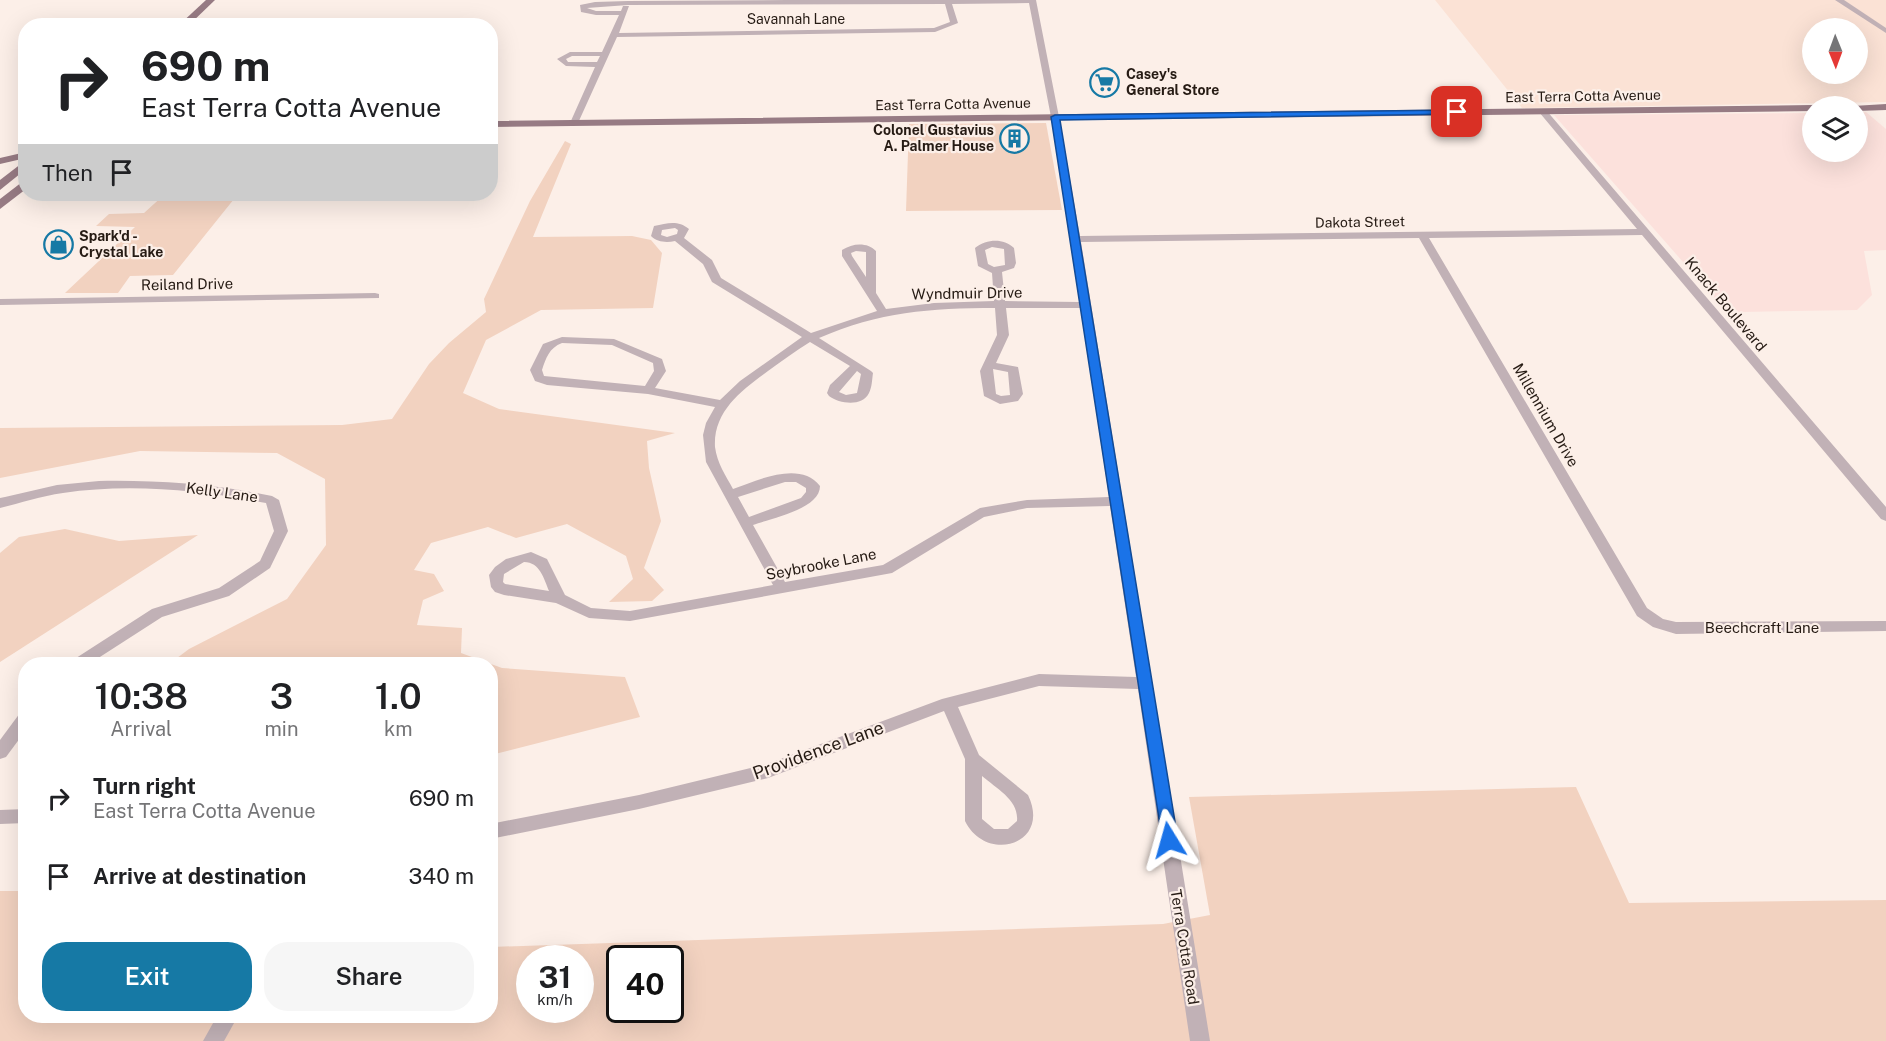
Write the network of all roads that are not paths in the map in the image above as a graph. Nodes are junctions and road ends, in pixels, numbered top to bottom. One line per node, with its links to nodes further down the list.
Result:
1 (1839, 0): 10 (street)
2 (701, 1): 4 (street); 6 (street)
3 (1032, 1): 4 (street); 18 (street, Terra Cotta Road)
4 (948, 2): 11 (street, Savannah Lane)
5 (215, 3): 8 (main road); 9 (main road)
6 (628, 3): 7 (street); 7 (street)
7 (623, 14): 11 (street)
8 (193, 18)
9 (203, 18)
10 (1886, 31)
11 (614, 35): 12 (street)
12 (606, 54): 13 (street); 13 (street)
13 (601, 65): 19 (street)
14 (1886, 107): 16 (main road)
15 (1802, 108): 17 (main road, East Terra Cotta Avenue)
16 (1868, 108)
17 (1543, 112): 18 (main road, East Terra Cotta Avenue); 30 (street, Knack Boulevard)
18 (1055, 117): 19 (main road, East Terra Cotta Avenue); 33 (street, Terra Cotta Road)
19 (574, 123): 20 (main road, East Terra Cotta Avenue)
20 (498, 124)
21 (18, 150): 22 (main road)
22 (0, 153)
23 (18, 157): 24 (main road)
24 (0, 161)
25 (0, 169): 27 (main road)
26 (18, 170): 27 (main road)
27 (0, 186)
28 (18, 189): 29 (main road)
29 (0, 205)
30 (1645, 232): 31 (street, Dakota Street); 49 (street, Knack Boulevard)
31 (1422, 235): 33 (street, Dakota Street); 53 (street, Millennium Drive)
32 (677, 238): 41 (street)
33 (1075, 239): 38 (street, Terra Cotta Road)
34 (997, 270): 39 (street)
35 (871, 294): 40 (street)
36 (375, 296): 37 (street, Reiland Drive)
37 (0, 302)
38 (1086, 306): 39 (street, Wyndmuir Drive); 47 (street, Terra Cotta Road)
39 (999, 307): 40 (street, Wyndmuir Drive); 43 (street)
40 (883, 312): 41 (street, Wyndmuir Drive)
41 (810, 338): 42 (street); 45 (street, Wyndmuir Drive)
42 (857, 365)
43 (989, 365)
44 (648, 390): 44 (street); 45 (street)
45 (720, 404): 46 (street)
46 (730, 495): 50 (street); 50 (street)
47 (1116, 501): 51 (street, Seybrooke Lane); 56 (street, Terra Cotta Road)
48 (0, 504): 55 (street, Kelly Lane)
49 (1886, 516)
50 (745, 523): 51 (street)
51 (783, 589): 52 (street, Seybrooke Lane)
52 (559, 598)
53 (1642, 612): 54 (street, Beechcraft Lane)
54 (1886, 626)
55 (89, 657)
56 (1145, 683): 57 (street, Providence Lane); 66 (street, Terra Cotta Road)
57 (948, 703): 60 (street); 63 (street, Providence Lane)
58 (18, 728): 59 (street)
59 (0, 752)
60 (973, 759): 60 (street)
61 (18, 816): 62 (street)
62 (0, 817)
63 (498, 830)
64 (224, 1023): 65 (street)
65 (213, 1041)
66 (1200, 1041)

